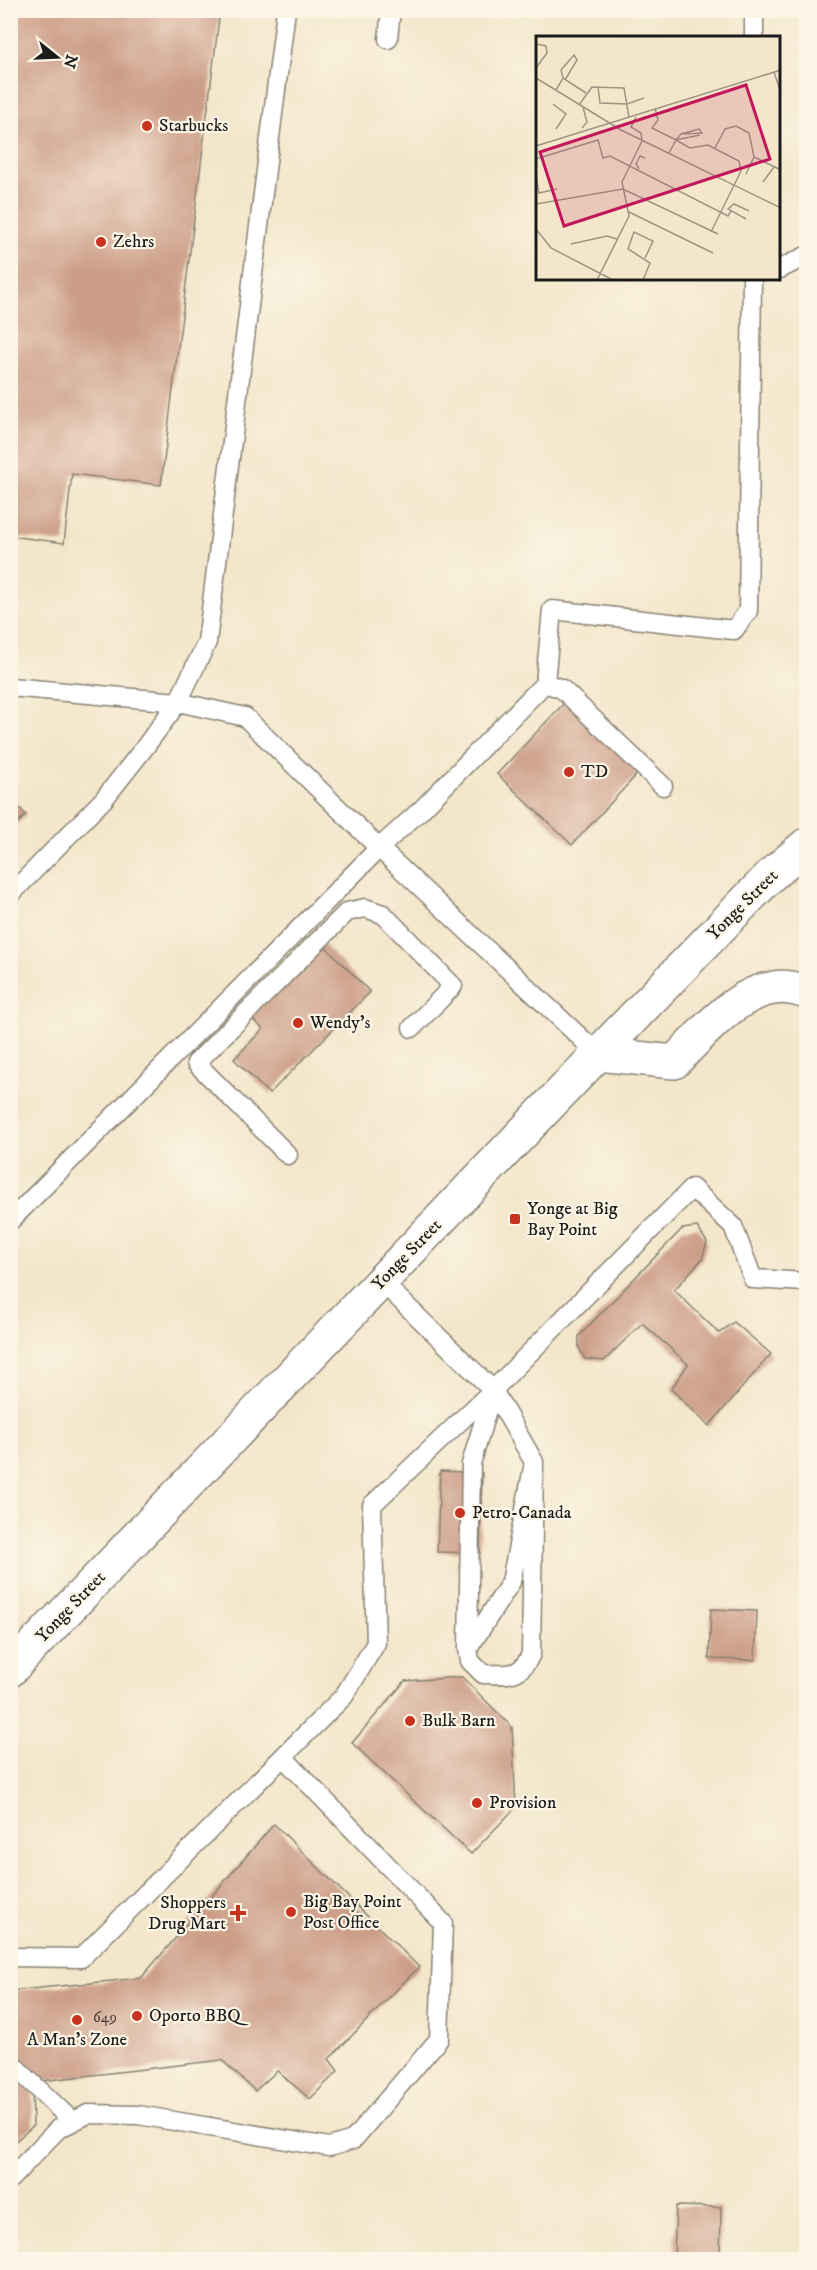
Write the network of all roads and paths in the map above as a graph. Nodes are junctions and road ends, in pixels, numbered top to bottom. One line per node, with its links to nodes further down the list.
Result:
1 (286, 10): 11 (lane)
2 (391, 10): 5 (lane)
3 (754, 10): 4 (lane)
4 (754, 36)
5 (388, 39)
6 (807, 256): 7 (lane)
7 (781, 269)
8 (752, 280): 9 (lane)
9 (545, 683): 12 (lane); 14 (lane)
10 (10, 687): 11 (lane)
11 (178, 702): 14 (lane); 15 (lane)
12 (663, 786)
13 (807, 845): 18 (main road, Yonge Street)
14 (379, 848): 18 (lane); 20 (lane)
15 (10, 896)
16 (807, 992): 18 (main road)
17 (412, 1028): 19 (lane)
18 (598, 1054): 21 (main road, Yonge Street)
19 (288, 1155)
20 (10, 1221)
21 (382, 1281): 23 (lane); 26 (main road, Yonge Street)
22 (807, 1282): 23 (lane)
23 (493, 1390): 24 (lane); 25 (lane); 27 (lane)
24 (534, 1462): 25 (lane); 25 (lane)
25 (468, 1649)
26 (10, 1670)
27 (284, 1758): 28 (lane); 30 (lane)
28 (10, 1957)
29 (10, 2062): 30 (lane)
30 (72, 2121): 31 (lane)
31 (10, 2179)

